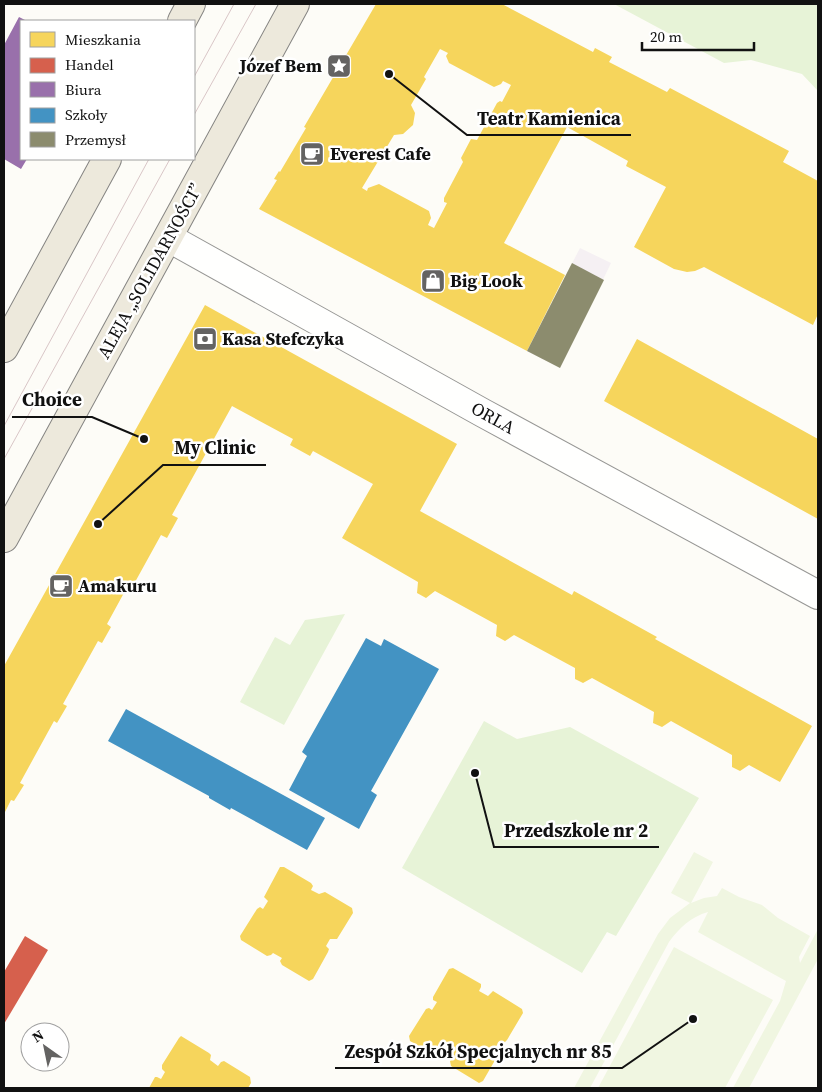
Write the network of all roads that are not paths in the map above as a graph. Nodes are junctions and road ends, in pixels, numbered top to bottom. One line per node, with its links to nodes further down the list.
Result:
1 (191, 4): 3 (main road)
2 (295, 4): 5 (main road, ALEJA „SOLIDARNOŚCI”)
3 (183, 20)
4 (106, 160): 6 (main road)
5 (168, 238): 7 (main road, ALEJA „SOLIDARNOŚCI”); 8 (street, ORLA)
6 (4, 348)
7 (4, 538)
8 (818, 595)

